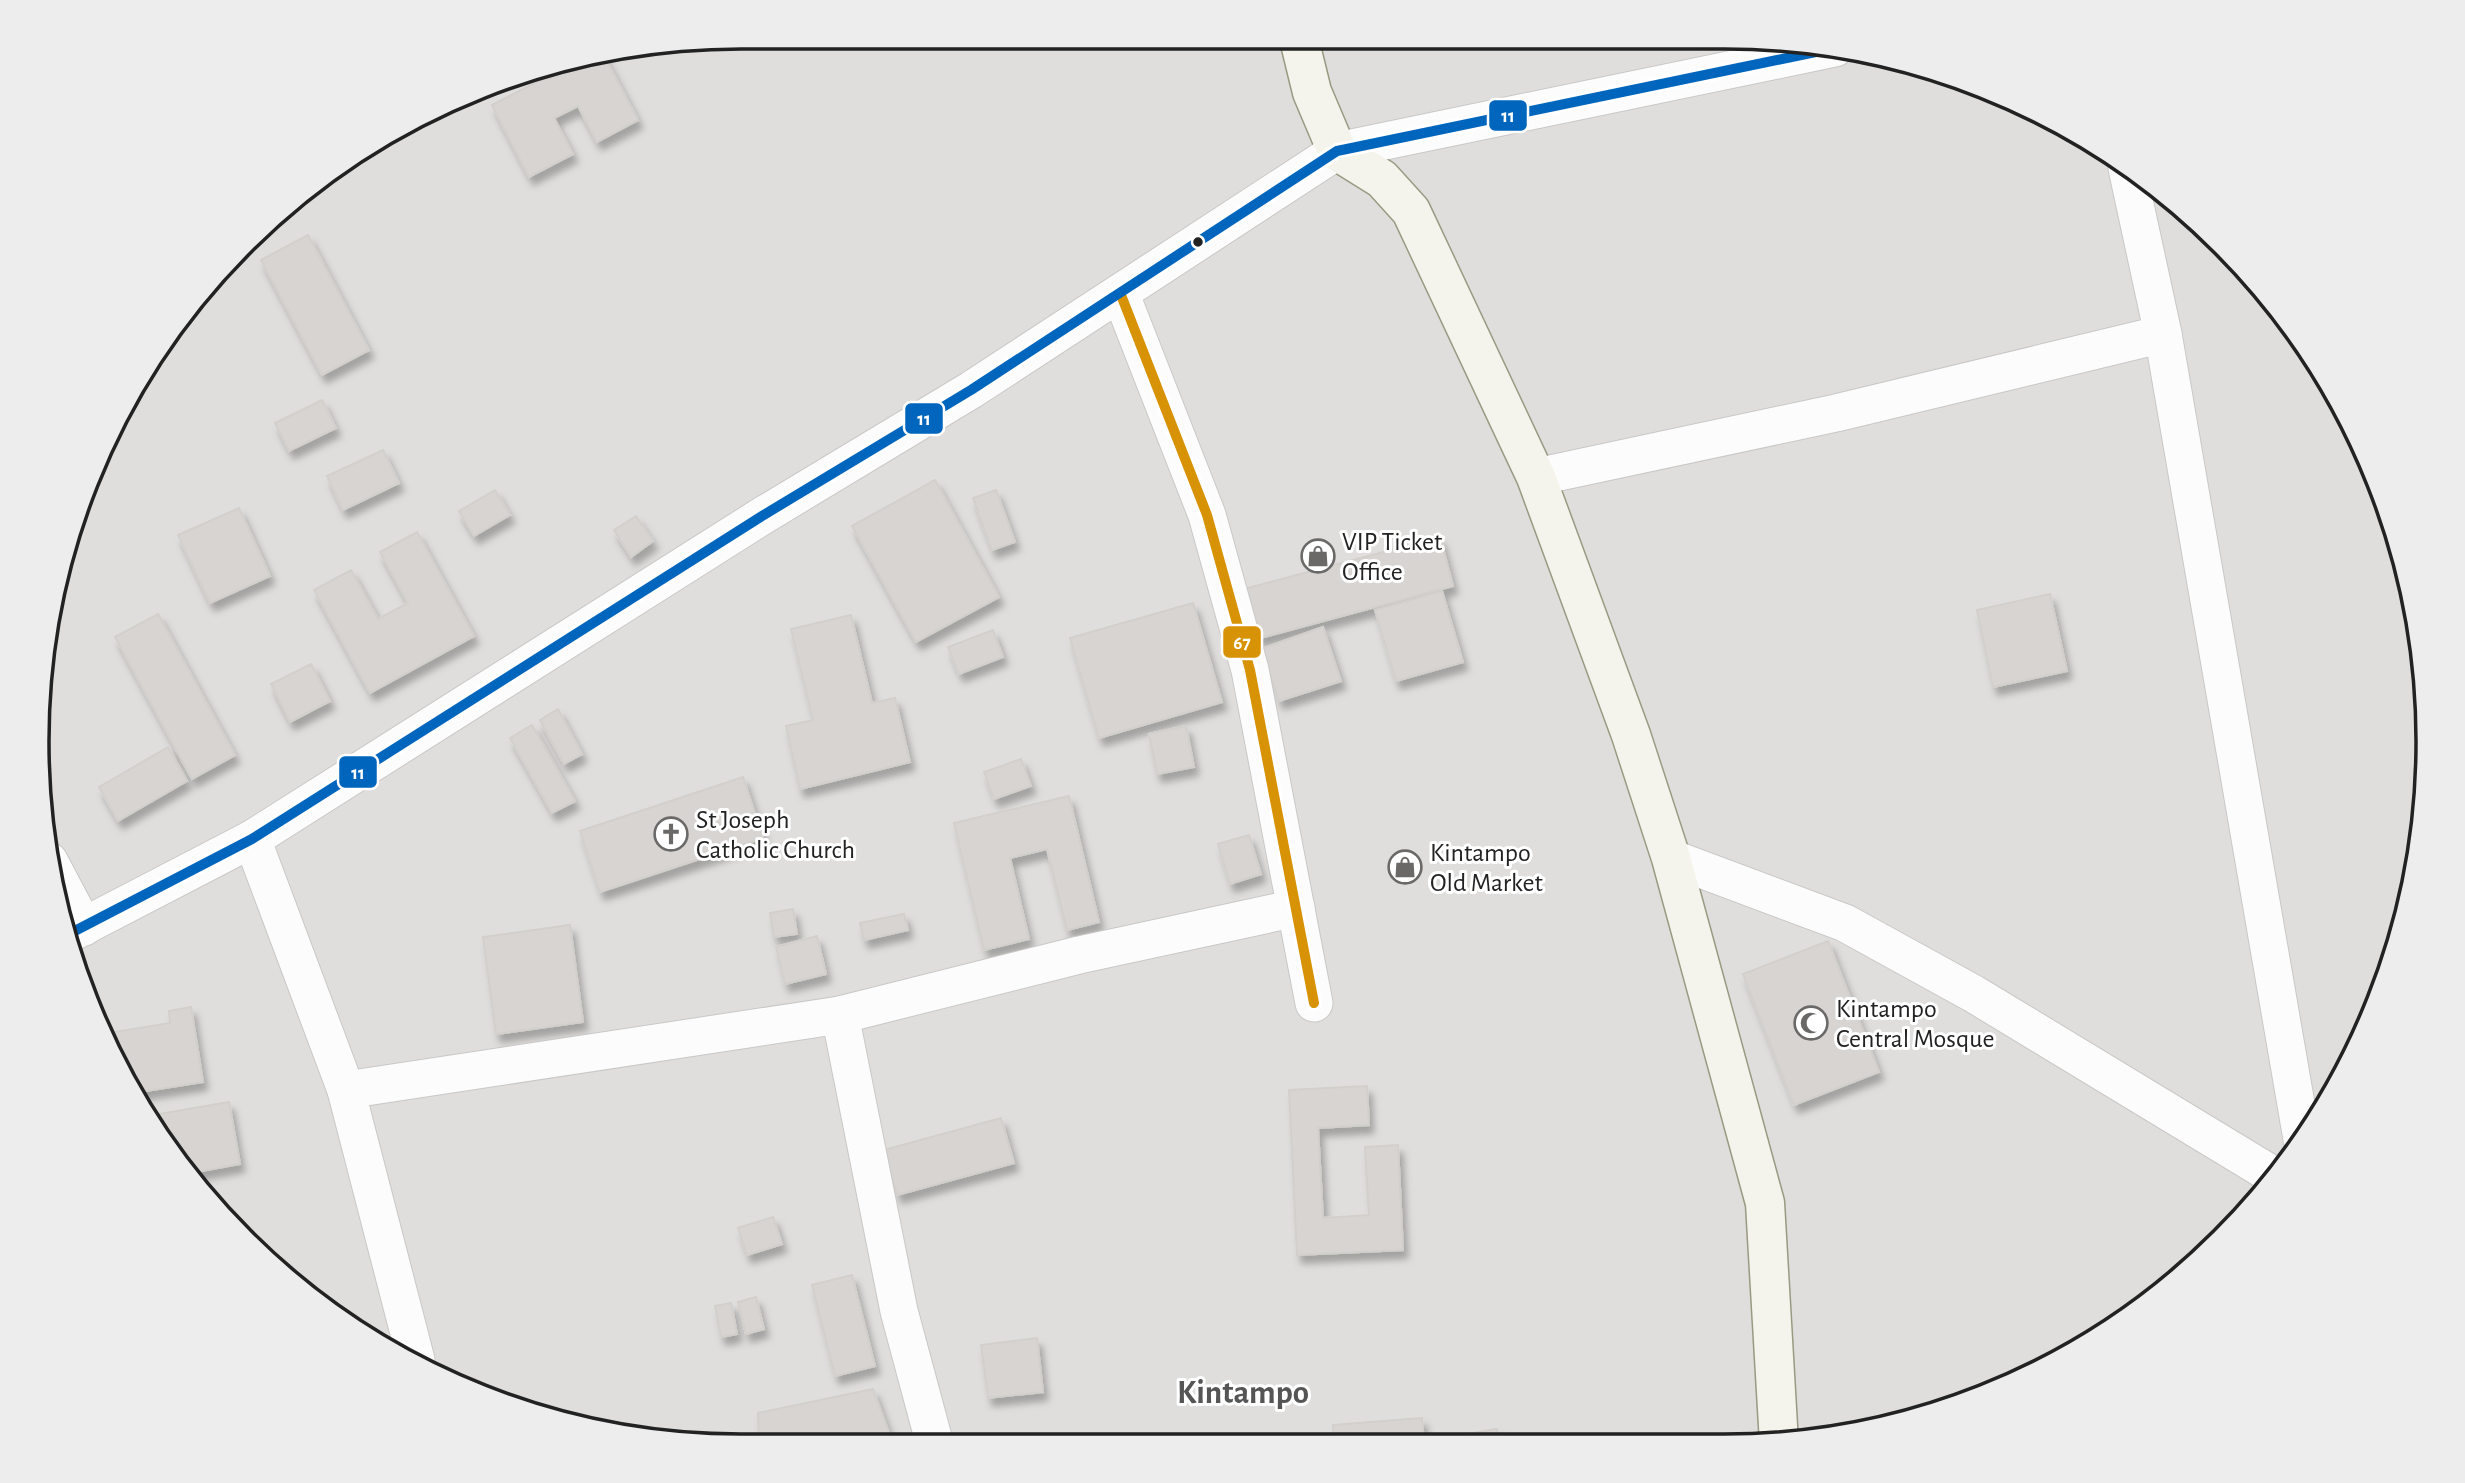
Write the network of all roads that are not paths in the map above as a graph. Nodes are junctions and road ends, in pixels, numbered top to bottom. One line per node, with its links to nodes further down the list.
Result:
1 (1301, 49): 3 (main road)
2 (1806, 54): 3 (street)
3 (1337, 151): 5 (street); 7 (main road)
4 (2130, 181): 6 (street)
5 (1121, 295): 8 (street); 10 (street)
6 (2163, 334): 7 (street); 15 (street)
7 (1536, 477): 9 (main road)
8 (252, 839): 11 (street); 14 (street)
9 (1671, 858): 16 (street); 18 (main road)
10 (1296, 908): 12 (street); 13 (street)
11 (75, 931)
12 (1314, 1003)
13 (840, 1015): 14 (street); 19 (street)
14 (346, 1090): 17 (street)
15 (2300, 1125)
16 (2266, 1171)
17 (414, 1351)
18 (1778, 1432)
19 (931, 1434)

